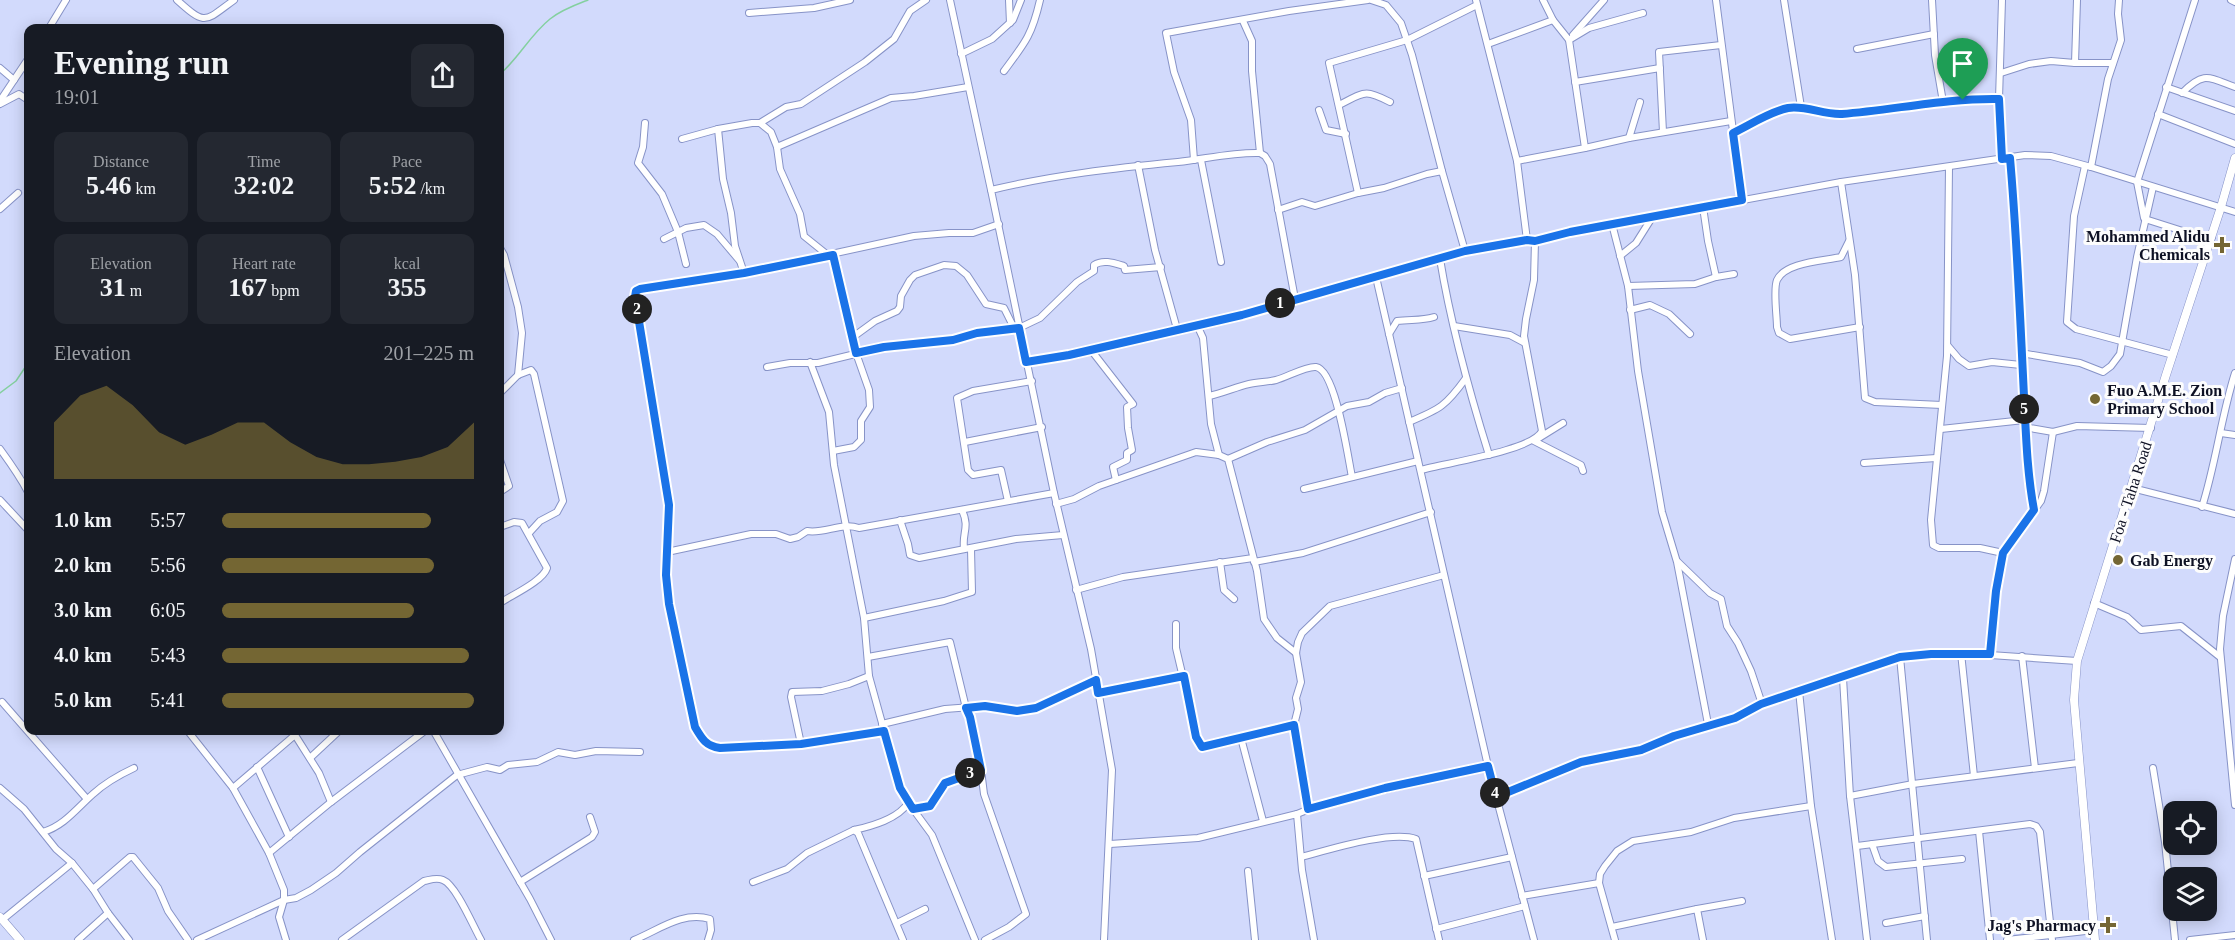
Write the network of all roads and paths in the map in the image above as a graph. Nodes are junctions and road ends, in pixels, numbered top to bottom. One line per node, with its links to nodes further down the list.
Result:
1 (66, 0): 29 (street)
2 (177, 0): 3 (street)
3 (234, 0)
4 (850, 0): 24 (street)
5 (926, 0): 63 (street)
6 (950, 0): 36 (street)
7 (1009, 0): 28 (street)
8 (1021, 0): 28 (street)
9 (1040, 0): 42 (street)
10 (1369, 0): 11 (street); 27 (street)
11 (1379, 0): 31 (street)
12 (1543, 0): 26 (street)
13 (1604, 0): 32 (street)
14 (1716, 0): 34 (street)
15 (1784, 0): 57 (street)
16 (1932, 0): 30 (street)
17 (2002, 0): 43 (street)
18 (2077, 0): 37 (street)
19 (2119, 0): 38 (street)
20 (2195, 0): 47 (street)
21 (2230, 0): 22 (street)
22 (2235, 2)
23 (1476, 3): 31 (street); 33 (street)
24 (749, 13)
25 (1643, 13): 32 (street)
26 (1553, 20): 32 (street); 33 (street)
27 (1243, 21): 73 (street); 77 (street)
28 (1010, 23): 36 (street)
29 (51, 24)
30 (1934, 34): 35 (street); 54 (street)
31 (1407, 40): 56 (street); 82 (street)
32 (1569, 40): 45 (street)
33 (1488, 44): 78 (street)
34 (1721, 45): 41 (street); 61 (street)
35 (1857, 49)
36 (961, 54): 46 (street)
37 (2074, 63): 38 (street); 43 (street)
38 (2113, 63): 80 (street)
39 (24, 64): 44 (street)
40 (0, 68): 44 (street)
41 (1660, 68): 45 (street); 65 (street)
42 (1004, 71)
43 (2001, 73): 51 (street)
44 (14, 80): 55 (street)
45 (1575, 82): 72 (street)
46 (968, 87): 71 (street); 86 (street)
47 (2166, 87): 49 (street); 60 (street)
48 (2235, 87): 49 (street)
49 (2182, 93): 59 (street)
50 (24, 97): 55 (street)
51 (1999, 99): 54 (street); 76 (street)
52 (1390, 102): 56 (street)
53 (1640, 102): 68 (street)
54 (1942, 102): 57 (street)
55 (0, 103)
56 (1340, 105): 67 (street)
57 (1801, 107): 66 (street)
58 (1319, 110): 67 (street)
59 (2235, 111)
60 (2158, 114): 70 (street); 84 (street)
61 (1731, 122): 65 (street); 66 (street)
62 (645, 123): 99 (street)
63 (760, 123): 64 (street); 71 (street)
64 (718, 129): 69 (street); 110 (street)
65 (1664, 132): 68 (street)
66 (1733, 133): 89 (street)
67 (1346, 134): 88 (street)
68 (1629, 138): 72 (street)
69 (682, 139)
70 (2235, 144)
71 (777, 147): 107 (street)
72 (1585, 148): 78 (street)
73 (1260, 153): 77 (street); 93 (street)
74 (2010, 158): 76 (street); 80 (street); 135 (street)
75 (2235, 158): 91 (street, Foa - Taha Road)
76 (2002, 159): 81 (street)
77 (1198, 160): 79 (street); 111 (street)
78 (1517, 161): 102 (street)
79 (1138, 165): 86 (street); 113 (street)
80 (2088, 166): 84 (street); 130 (street)
81 (1949, 167): 83 (street); 132 (street)
82 (1442, 171): 88 (street); 105 (street)
83 (1841, 182): 89 (street); 103 (street)
84 (2137, 182): 85 (street); 96 (street)
85 (2153, 187): 91 (street); 96 (street)
86 (991, 190): 97 (street)
87 (18, 193): 92 (street)
88 (1358, 193): 93 (street)
89 (1742, 200): 90 (street)
90 (1704, 207): 95 (street); 116 (street)
91 (2221, 207): 94 (street); 100 (street, Foa - Taha Road)
92 (0, 209)
93 (1278, 210): 119 (street)
94 (2235, 212)
95 (1653, 216): 98 (street); 108 (street)
96 (2145, 219): 100 (street); 130 (street)
97 (999, 224): 107 (street); 125 (street)
98 (1612, 224): 104 (street); 108 (street)
99 (678, 232): 101 (street); 110 (street); 112 (street)
100 (2212, 237): 136 (street, Foa - Taha Road)
101 (664, 239)
102 (1527, 240): 104 (street); 105 (street)
103 (1849, 240): 124 (street); 124 (street)
104 (1535, 241): 131 (street)
105 (1465, 251): 109 (street)
106 (504, 255): 142 (street)
107 (831, 256): 114 (street); 129 (street)
108 (1620, 256): 118 (street)
109 (1440, 259): 117 (street); 123 (street)
110 (739, 260): 114 (street)
111 (1221, 262)
112 (686, 264)
113 (1161, 267): 125 (street); 126 (street)
114 (744, 273): 196 (street)
115 (1734, 274): 116 (street)
116 (1716, 276): 118 (street)
117 (1376, 277): 119 (street); 128 (street)
118 (1629, 286): 120 (street)
119 (1295, 298): 122 (street)
120 (1630, 310): 127 (street); 201 (street)
121 (1434, 317): 128 (street)
122 (1197, 325): 126 (street); 147 (street)
123 (1454, 326): 131 (street); 143 (street)
124 (1860, 327): 148 (street)
125 (1017, 328): 129 (street); 134 (street); 138 (street)
126 (1177, 329): 133 (street)
127 (1690, 334)
128 (1389, 335): 145 (street)
129 (853, 337): 134 (street)
130 (2121, 341): 135 (street); 136 (street)
131 (1525, 344): 159 (street)
132 (1947, 345): 139 (street); 148 (street)
133 (1091, 350): 138 (street); 173 (street)
134 (856, 353): 137 (street); 162 (street)
135 (2021, 353): 139 (street)
136 (2173, 355): 154 (street, Foa - Taha Road)
137 (810, 362): 140 (street); 162 (street)
138 (1026, 362): 144 (street)
139 (2021, 365): 152 (street)
140 (767, 367)
141 (2235, 373): 157 (street)
142 (518, 375): 146 (street); 192 (street)
143 (1466, 378): 150 (street); 164 (street)
144 (1032, 381): 153 (street); 160 (street)
145 (1402, 388): 149 (street); 150 (street)
146 (504, 389)
147 (1209, 396): 149 (street); 163 (street)
148 (1942, 405): 155 (street)
149 (1339, 411): 166 (street); 172 (street)
150 (1409, 422): 167 (street)
151 (1563, 423): 159 (street)
152 (2024, 423): 155 (street); 156 (street); 184 (street)
153 (1042, 427): 160 (street); 178 (street)
154 (2151, 428): 156 (street); 175 (street, Foa - Taha Road)
155 (1941, 429): 165 (street)
156 (2053, 432): 184 (street)
157 (2221, 433): 158 (street); 182 (street)
158 (2235, 435)
159 (1534, 441): 164 (street); 170 (street)
160 (965, 442): 180 (street)
161 (0, 449): 174 (street)
162 (833, 451): 188 (street)
163 (1220, 455): 166 (street); 173 (street)
164 (1489, 455): 169 (street)
165 (1936, 458): 168 (street); 197 (street)
166 (1228, 459): 199 (street)
167 (1418, 461): 169 (street); 172 (street)
168 (1864, 463)
169 (1421, 470): 185 (street)
170 (1583, 471)
171 (504, 472): 176 (street)
172 (1352, 477): 177 (street)
173 (1116, 480): 181 (street)
174 (24, 486)
175 (2132, 488): 182 (street); 206 (street, Foa - Taha Road)
176 (504, 489)
177 (1304, 489)
178 (1054, 493): 180 (street); 181 (street)
179 (0, 501): 189 (street)
180 (1008, 501): 183 (street)
181 (1056, 504): 193 (street)
182 (2202, 507): 186 (street)
183 (962, 510): 187 (street); 195 (street)
184 (2034, 510): 197 (street)
185 (1431, 512): 199 (street); 202 (street)
186 (2235, 514)
187 (900, 520): 191 (street); 195 (street)
188 (847, 524): 191 (street); 194 (street); 196 (street)
189 (24, 526)
190 (504, 526): 192 (street)
191 (859, 528): 194 (street)
192 (529, 533): 205 (street)
193 (1063, 535): 195 (street); 203 (street)
194 (850, 538): 207 (street)
195 (967, 549): 207 (street)
196 (667, 552): 238 (street)
197 (2003, 553): 211 (street)
198 (2235, 559): 215 (street)
199 (1254, 560): 200 (street); 209 (street)
200 (1220, 562): 203 (street); 204 (street)
201 (1677, 562): 224 (street); 226 (street)
202 (1444, 575): 209 (street); 243 (street)
203 (1076, 590): 220 (street)
204 (1234, 599)
205 (504, 601)
206 (2094, 603): 215 (street); 216 (street, Foa - Taha Road)
207 (864, 618): 213 (street)
208 (1176, 624): 218 (street)
209 (1296, 653): 227 (street)
210 (1960, 653): 211 (street); 214 (street); 250 (street)
211 (1990, 654): 212 (street)
212 (2022, 656): 216 (street); 246 (street)
213 (868, 657): 217 (street); 225 (street)
214 (1900, 657): 219 (street); 251 (street)
215 (2221, 658): 239 (street)
216 (2077, 661): 242 (street, Foa - Taha Road)
217 (869, 676): 229 (street); 238 (street)
218 (1184, 676): 222 (street); 237 (street)
219 (1843, 678): 221 (street); 254 (street)
220 (1096, 680): 222 (street); 225 (street)
221 (1799, 692): 224 (street); 260 (street)
222 (1098, 693): 270 (street)
223 (1, 702): 228 (street)
224 (1761, 704): 226 (street)
225 (966, 708): 229 (street); 248 (street)
226 (1708, 724): 255 (street)
227 (1294, 725): 237 (street); 261 (street)
228 (24, 728)
229 (883, 728): 238 (street); 259 (street)
230 (30, 735): 256 (street)
231 (191, 735): 253 (street)
232 (293, 735): 244 (street)
233 (298, 735): 241 (street)
234 (335, 735): 241 (street)
235 (419, 735): 257 (street)
236 (436, 735): 249 (street)
237 (1241, 738): 264 (street)
238 (801, 744)
239 (2232, 748): 258 (street)
240 (640, 752): 249 (street)
241 (310, 758): 257 (street)
242 (2078, 763): 246 (street); 298 (street, Foa - Taha Road)
243 (1488, 766): 255 (street); 261 (street)
244 (257, 767): 253 (street); 268 (street)
245 (134, 768): 256 (street)
246 (2035, 768): 250 (street)
247 (2153, 768): 328 (street)
248 (981, 770): 259 (street); 314 (street)
249 (458, 775): 281 (street); 286 (street)
250 (1974, 776): 251 (street)
251 (1913, 784): 254 (street); 269 (street)
252 (0, 788): 267 (street)
253 (233, 788): 273 (street)
254 (1850, 796): 272 (street)
255 (1496, 797): 275 (street)
256 (87, 799): 267 (street)
257 (331, 802): 268 (street)
258 (2235, 805)
259 (911, 806): 265 (street); 313 (street)
260 (1811, 806): 283 (street); 322 (street)
261 (1308, 809): 262 (street)
262 (1297, 814): 264 (street); 274 (street)
263 (590, 817): 281 (street)
264 (1263, 821): 270 (street)
265 (854, 830): 282 (street); 294 (street)
266 (1979, 831): 269 (street); 300 (street); 325 (street)
267 (44, 832): 277 (street)
268 (289, 837): 273 (street)
269 (1918, 837): 271 (street); 278 (street)
270 (1110, 844): 315 (street)
271 (1872, 844): 272 (street); 278 (street)
272 (1857, 846): 323 (street)
273 (269, 853): 286 (street)
274 (1301, 857): 280 (street); 317 (street)
275 (1512, 857): 280 (street); 285 (street)
276 (1962, 859): 278 (street)
277 (72, 863): 284 (street); 293 (street)
278 (1920, 864): 292 (street)
279 (1248, 871): 316 (street)
280 (1424, 876): 297 (street)
281 (520, 882): 309 (street)
282 (753, 882)
283 (1599, 883): 285 (street); 296 (street)
284 (93, 889): 291 (street); 305 (street)
285 (1522, 896): 288 (street)
286 (284, 900): 306 (street); 307 (street)
287 (1742, 901): 290 (street)
288 (1525, 906): 297 (street); 319 (street)
289 (925, 909): 294 (street)
290 (1698, 909): 296 (street); 321 (street)
291 (108, 913): 303 (street); 304 (street)
292 (1925, 916): 295 (street); 324 (street)
293 (1, 919): 302 (street)
294 (897, 923): 312 (street)
295 (1886, 923)
296 (1612, 927): 320 (street)
297 (1436, 929): 318 (street)
298 (2094, 930): 300 (street); 327 (street, Foa - Taha Road)
299 (2235, 935): 329 (street)
300 (2051, 937): 326 (street)
301 (345, 939): 308 (street)
302 (20, 940)
303 (78, 940)
304 (129, 940)
305 (188, 940)
306 (197, 940)
307 (286, 940)
308 (481, 940)
309 (551, 940)
310 (634, 940): 311 (street)
311 (708, 940)
312 (903, 940)
313 (975, 940)
314 (985, 940)
315 (1104, 940)
316 (1255, 940)
317 (1314, 940)
318 (1438, 940)
319 (1534, 940)
320 (1615, 940)
321 (1703, 940)
322 (1832, 940)
323 (1867, 940)
324 (1927, 940)
325 (1990, 940)
326 (2007, 940)
327 (2095, 940)
328 (2175, 940)
329 (2190, 940)

